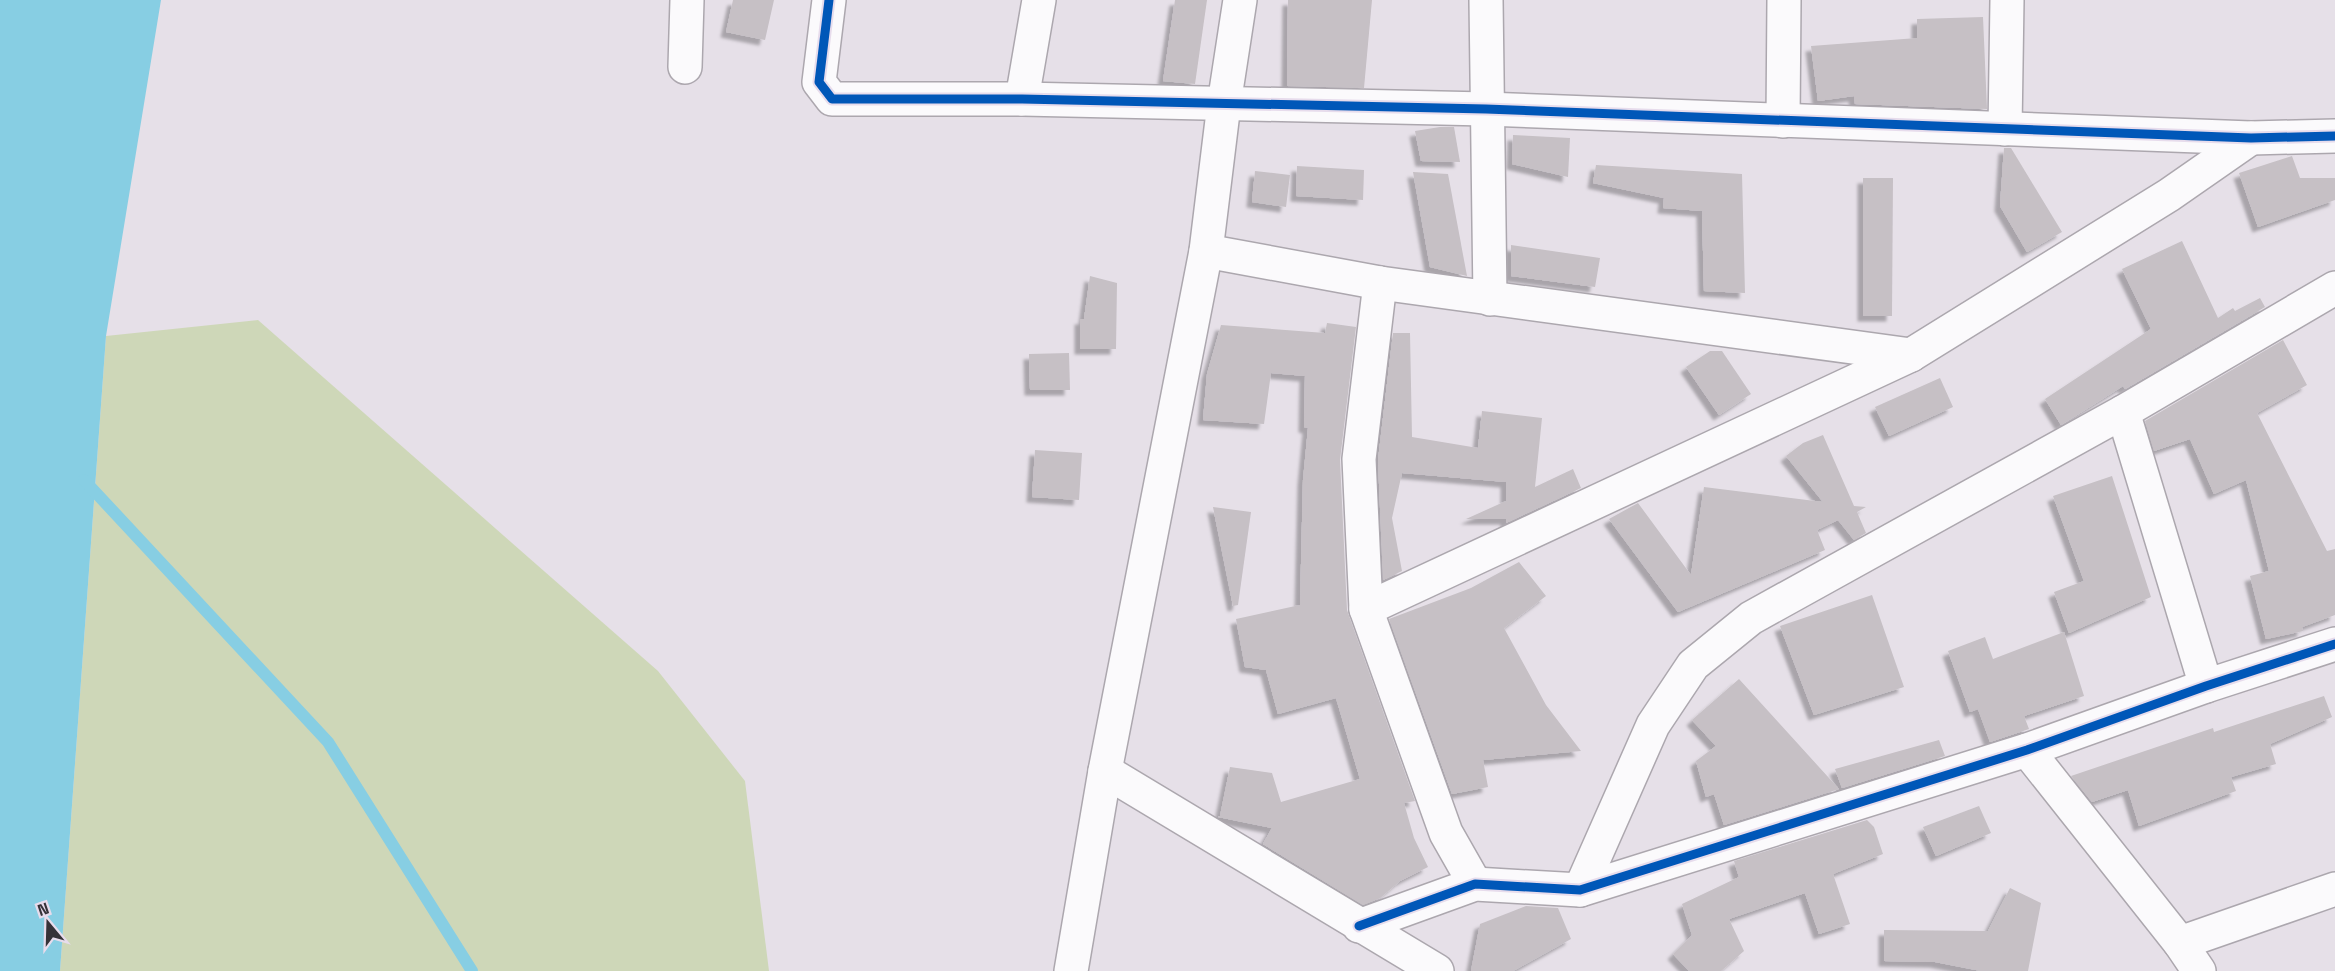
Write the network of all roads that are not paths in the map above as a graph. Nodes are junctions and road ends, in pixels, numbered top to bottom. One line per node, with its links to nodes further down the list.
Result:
1 (687, 0): 8 (street)
2 (829, 0): 9 (street)
3 (1039, 0): 9 (street)
4 (1240, 0): 10 (street)
5 (1486, 0): 11 (street)
6 (1784, 0): 12 (street)
7 (2007, 0): 13 (street)
8 (685, 67)
9 (1022, 99): 10 (street)
10 (1224, 104): 11 (street); 16 (street)
11 (1486, 109): 12 (street); 19 (street)
12 (1784, 121): 13 (street)
13 (2005, 129): 15 (street)
14 (2335, 136): 15 (street)
15 (2251, 138): 20 (street)
16 (1206, 251): 17 (street); 26 (street)
17 (1380, 284): 19 (street); 22 (street)
18 (2335, 288): 21 (street)
19 (1490, 299): 20 (street)
20 (1911, 356): 22 (street)
21 (2123, 412): 24 (street); 28 (street)
22 (1366, 609): 27 (street)
23 (2335, 644): 24 (street)
24 (2206, 686): 25 (street)
25 (2027, 750): 28 (street); 31 (street)
26 (1105, 771): 30 (street); 32 (street)
27 (1474, 884): 28 (street); 30 (street)
28 (1580, 890)
29 (2335, 890): 31 (street)
30 (1359, 926): 33 (street)
31 (2180, 943): 34 (street)
32 (1071, 971)
33 (1437, 971)
34 (2199, 971)

